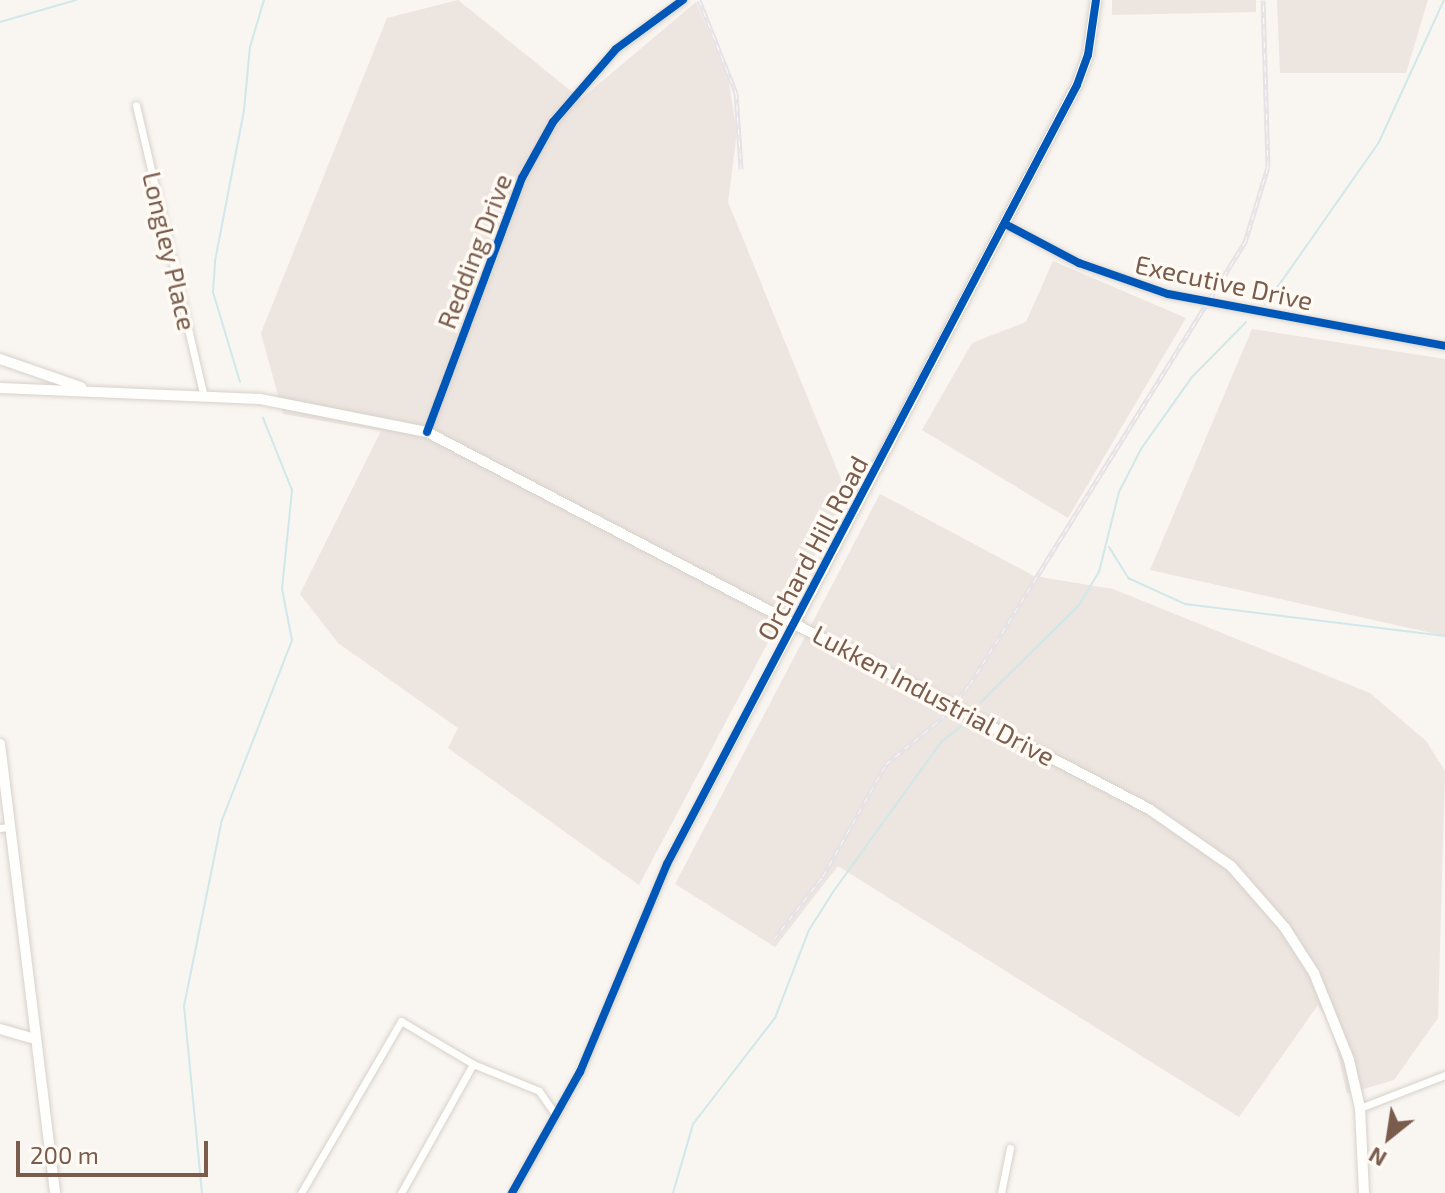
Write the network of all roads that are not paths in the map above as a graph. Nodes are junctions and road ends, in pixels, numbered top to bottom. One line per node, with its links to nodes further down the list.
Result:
1 (683, 0): 10 (street, Redding Drive)
2 (1096, 0): 4 (main road, Orchard Hill Road)
3 (136, 105): 9 (street, Longley Place)
4 (1005, 224): 5 (street, Executive Drive); 11 (main road, Orchard Hill Road)
5 (1445, 346)
6 (0, 359): 8 (main road)
7 (0, 388): 8 (main road, Lukken Industrial Drive)
8 (102, 393): 9 (main road, Lukken Industrial Drive)
9 (204, 397): 10 (main road, Lukken Industrial Drive)
10 (427, 432): 11 (main road, Lukken Industrial Drive)
11 (796, 621): 18 (main road, Lukken Industrial Drive); 19 (street, Orchard Hill Road)
12 (0, 744): 13 (main road)
13 (4, 828): 15 (main road)
14 (0, 1029): 15 (main road)
15 (32, 1038): 21 (main road)
16 (473, 1064): 19 (street); 22 (street); 23 (street)
17 (1445, 1075): 18 (street)
18 (1360, 1108): 26 (main road, Lukken Industrial Drive)
19 (555, 1114): 24 (street, Orchard Hill Road)
20 (1010, 1148): 25 (street)
21 (55, 1193)
22 (301, 1193)
23 (401, 1193)
24 (512, 1193)
25 (1001, 1193)
26 (1364, 1193)

